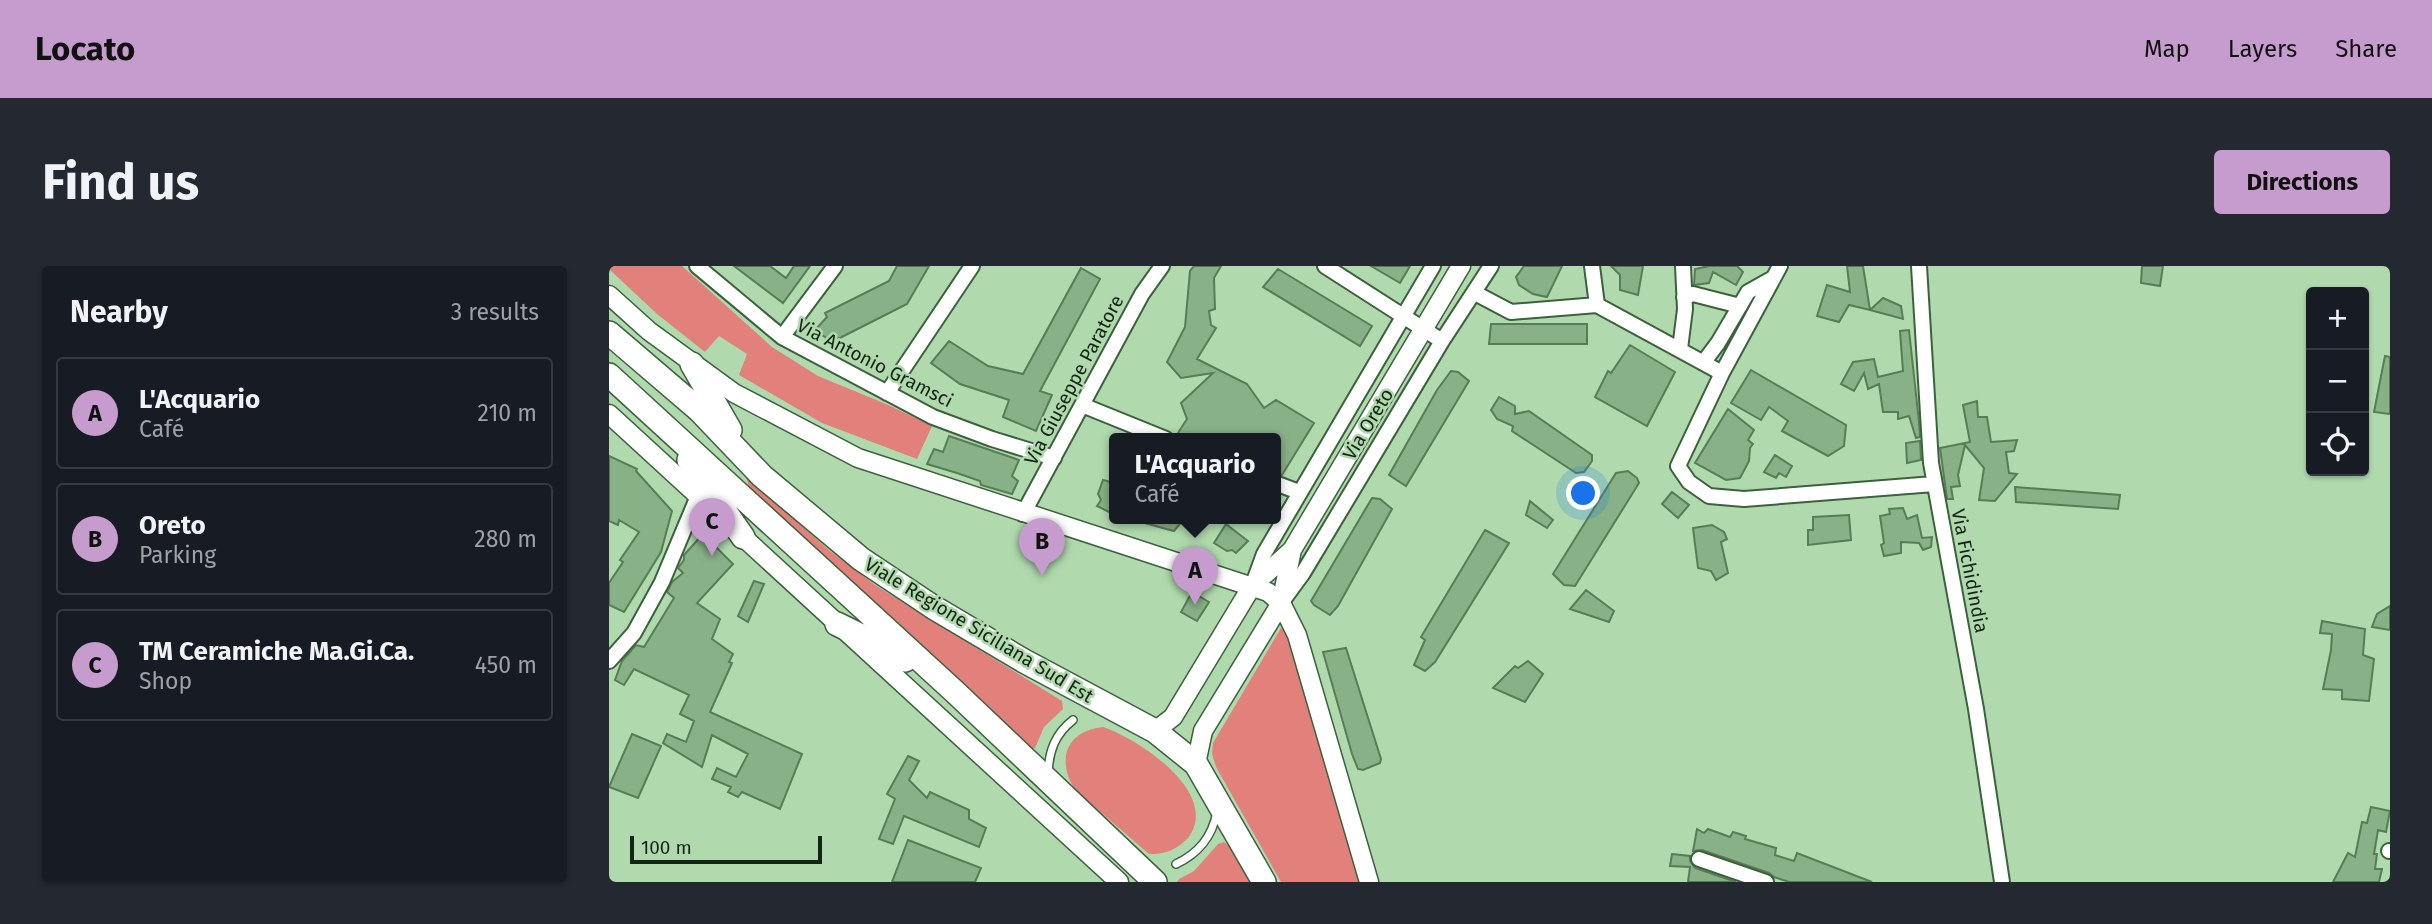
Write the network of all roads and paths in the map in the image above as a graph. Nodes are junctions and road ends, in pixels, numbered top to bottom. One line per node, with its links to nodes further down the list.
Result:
1 (697, 266): 21 (street, Via Antonio Gramsci)
2 (835, 266): 21 (street)
3 (972, 266): 28 (street)
4 (1162, 266): 29 (street, Via Giuseppe Paratore)
5 (1325, 266): 18 (street)
6 (1433, 266): 18 (street, Via Oreto)
7 (1461, 266): 19 (street, Via Oreto)
8 (1491, 266): 13 (street, Via Oreto)
9 (1592, 266): 16 (street)
10 (1683, 266): 15 (street)
11 (1919, 266): 35 (street, Via Fichidindia)
12 (1777, 272): 17 (street); 26 (street)
13 (1475, 293): 16 (street); 22 (street, Via Oreto)
14 (609, 295): 24 (street)
15 (1684, 298): 17 (street); 23 (street)
16 (1597, 306): 23 (street)
17 (1740, 306): 25 (street)
18 (1404, 316): 19 (street); 37 (street, Via Oreto)
19 (1424, 329): 22 (street); 43 (street, Via Oreto)
20 (609, 332): 34 (main road, Viale Regione Siciliana Sud Est)
21 (782, 337): 28 (street, Via Antonio Gramsci)
22 (1442, 341): 45 (street, Via Oreto)
23 (1679, 349): 25 (street)
24 (692, 363): 34 (main road); 39 (street)
25 (1703, 363): 26 (street)
26 (1722, 373): 35 (street)
27 (609, 374): 31 (main road, Viale Regione Siciliana Sud Est)
28 (887, 393): 33 (street, Via Antonio Gramsci)
29 (1082, 405): 32 (street); 33 (street, Via Giuseppe Paratore)
30 (609, 414): 38 (street)
31 (663, 424): 42 (main road); 48 (main road, Viale Regione Siciliana Sud Est)
32 (1151, 433)
33 (1054, 458): 39 (street, Via Giuseppe Paratore)
34 (762, 476): 50 (main road, Viale Regione Siciliana Sud Est)
35 (1934, 484): 63 (street, Via Fichidindia)
36 (1281, 485): 37 (street)
37 (1299, 492): 40 (street, Via Oreto)
38 (698, 495): 42 (street); 47 (street)
39 (1023, 514): 44 (street)
40 (1281, 524)
41 (1281, 524): 44 (street, Via Oreto)
42 (743, 537): 46 (street)
43 (1291, 550): 44 (street); 45 (street)
44 (1252, 586): 45 (street); 50 (street)
45 (1281, 603): 51 (street); 61 (street)
46 (837, 624): 48 (main road); 57 (street)
47 (609, 661)
48 (955, 692): 52 (main road, Viale Regione Siciliana Sud Est)
49 (1073, 720): 52 (lane)
50 (1155, 731): 51 (main road, Viale Regione Siciliana Sud Est)
51 (1196, 764): 53 (main road, Viale Regione Siciliana Sud Est)
52 (1048, 781): 54 (main road, Viale Regione Siciliana Sud Est)
53 (1219, 804): 56 (lane); 60 (main road, Viale Regione Siciliana Sud Est)
54 (1097, 825): 58 (main road); 59 (main road, Viale Regione Siciliana Sud Est)
55 (1699, 859): 62 (street)
56 (1176, 864)
57 (1119, 882)
58 (1131, 882)
59 (1155, 882)
60 (1264, 882)
61 (1369, 882)
62 (1766, 882)
63 (2002, 882)

